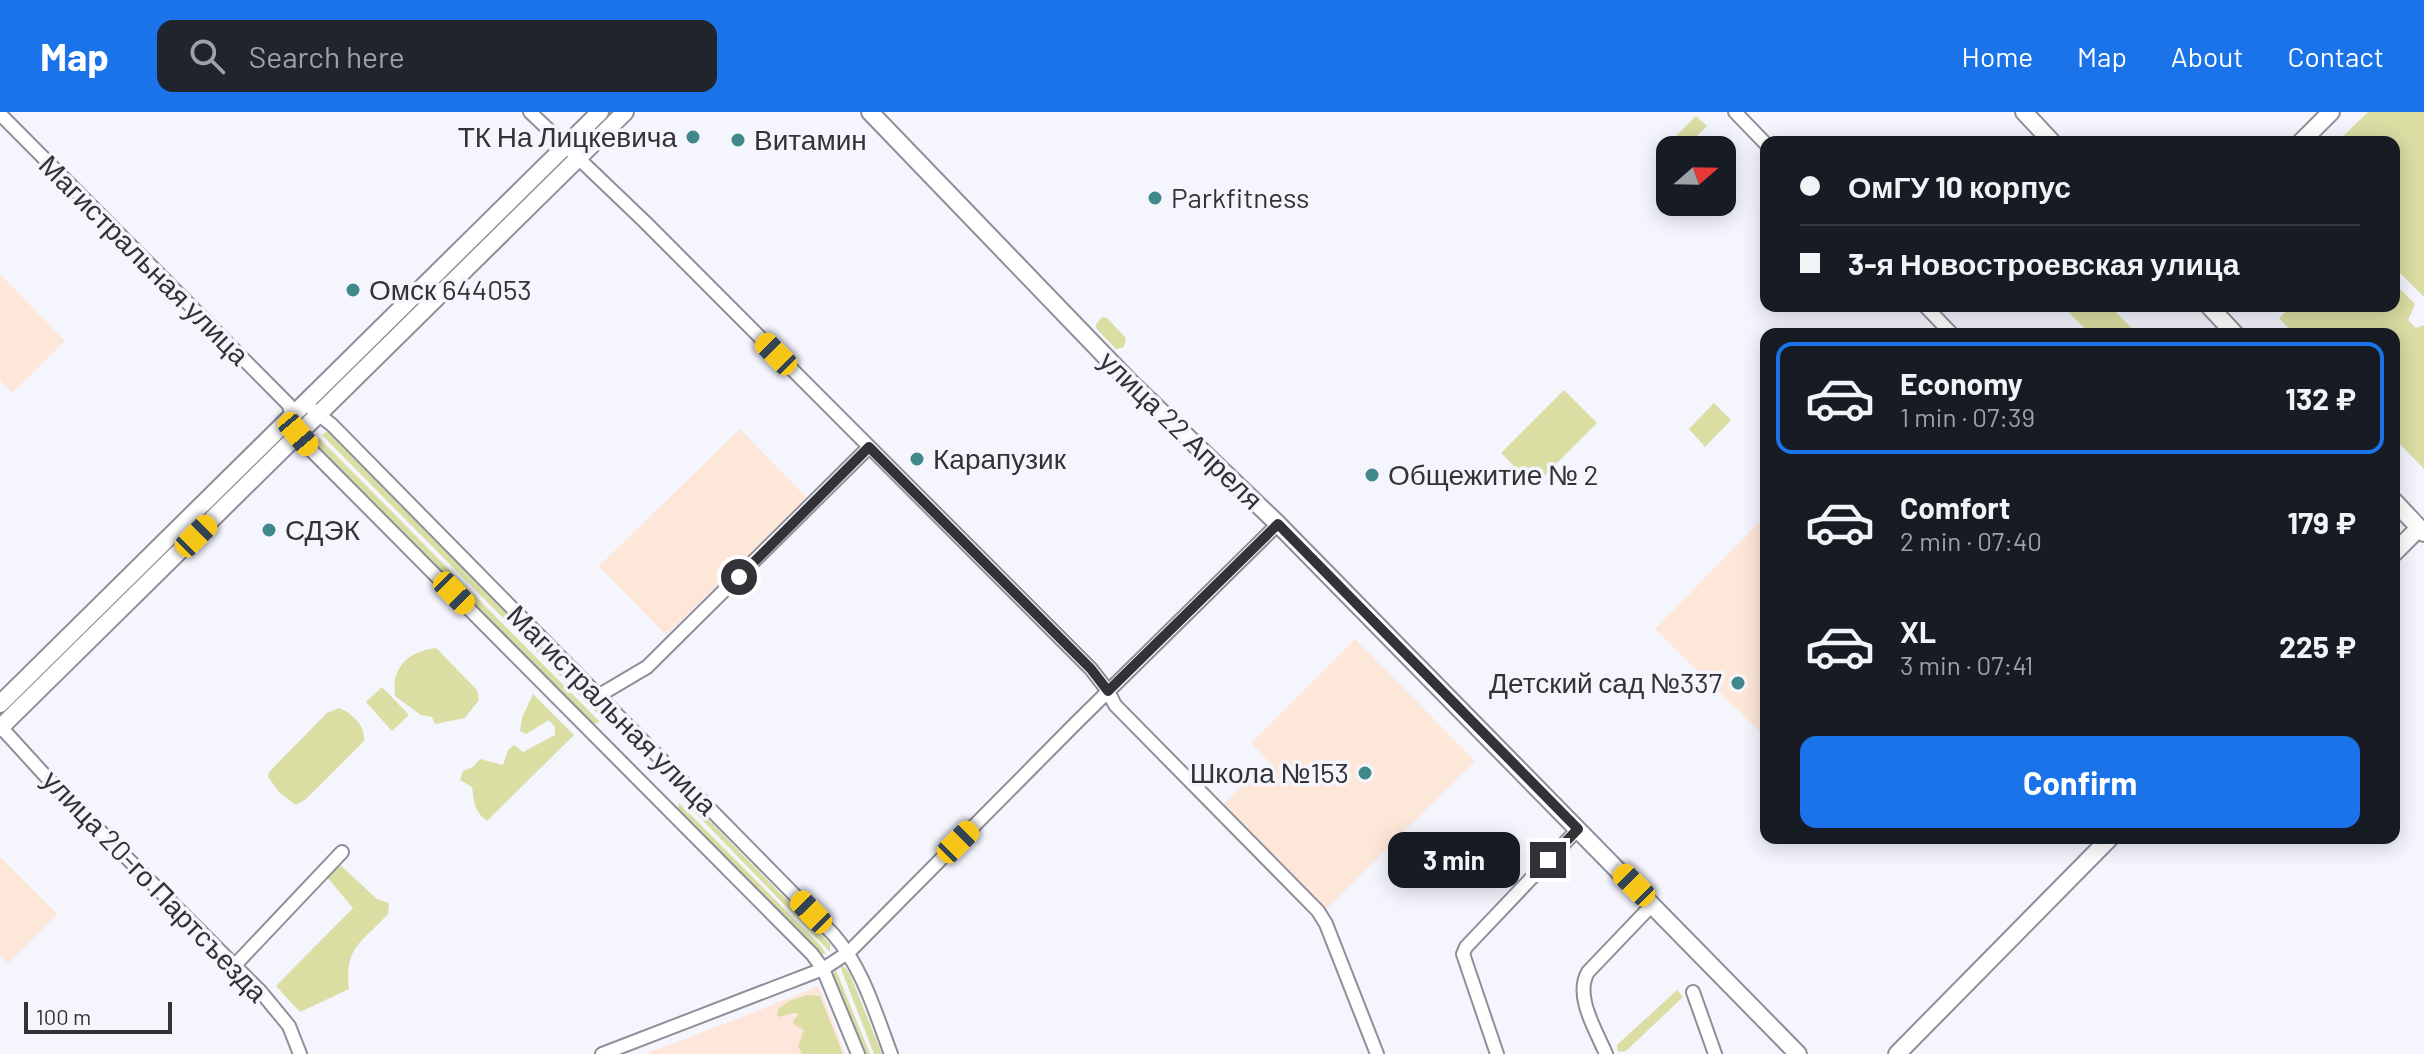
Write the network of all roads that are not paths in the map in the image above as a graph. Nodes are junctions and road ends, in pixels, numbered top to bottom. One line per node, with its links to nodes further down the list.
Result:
1 (530, 112): 12 (street)
2 (600, 112): 12 (main road)
3 (625, 112): 13 (main road)
4 (870, 112): 23 (main road, улица 22 Апреля)
5 (1735, 112): 11 (street)
6 (2024, 112): 9 (main road)
7 (2331, 112): 10 (main road)
8 (0, 114): 18 (street, Магистральная улица)
9 (2046, 136)
10 (2307, 136)
11 (1760, 138)
12 (564, 146): 13 (street); 18 (main road)
13 (577, 158): 19 (main road); 21 (street)
14 (1931, 312): 16 (street)
15 (2215, 312): 17 (main road)
16 (1946, 328)
17 (2229, 328)
18 (294, 410): 19 (street, Магистральная улица); 20 (street, Магистральная улица); 28 (main road)
19 (320, 413): 20 (main road); 27 (street, Магистральная улица)
20 (298, 434): 29 (main road); 36 (street, Магистральная улица)
21 (869, 447): 26 (street); 27 (street)
22 (2400, 507): 24 (main road)
23 (1278, 524): 26 (street); 30 (main road, улица 22 Апреля)
24 (2422, 531): 25 (main road)
25 (2400, 548)
26 (1108, 691): 34 (street); 42 (street)
27 (598, 696): 34 (street, Магистральная улица)
28 (0, 704)
29 (0, 727): 35 (street, улица 20-го Партсъезда)
30 (1578, 829): 33 (main road, улица 22 Апреля); 43 (street)
31 (2104, 844): 47 (main road)
32 (342, 852): 35 (street)
33 (1653, 904): 44 (street); 46 (main road, улица 22 Апреля)
34 (849, 952): 36 (street); 41 (street, Магистральная улица)
35 (235, 965): 38 (street, улица 20-го Партсъезда)
36 (823, 969): 39 (street); 40 (street, Магистральная улица)
37 (1693, 992): 45 (street)
38 (300, 1054)
39 (602, 1054)
40 (858, 1054)
41 (891, 1054)
42 (1377, 1054)
43 (1497, 1054)
44 (1606, 1054)
45 (1715, 1054)
46 (1798, 1054)
47 (1897, 1054)

